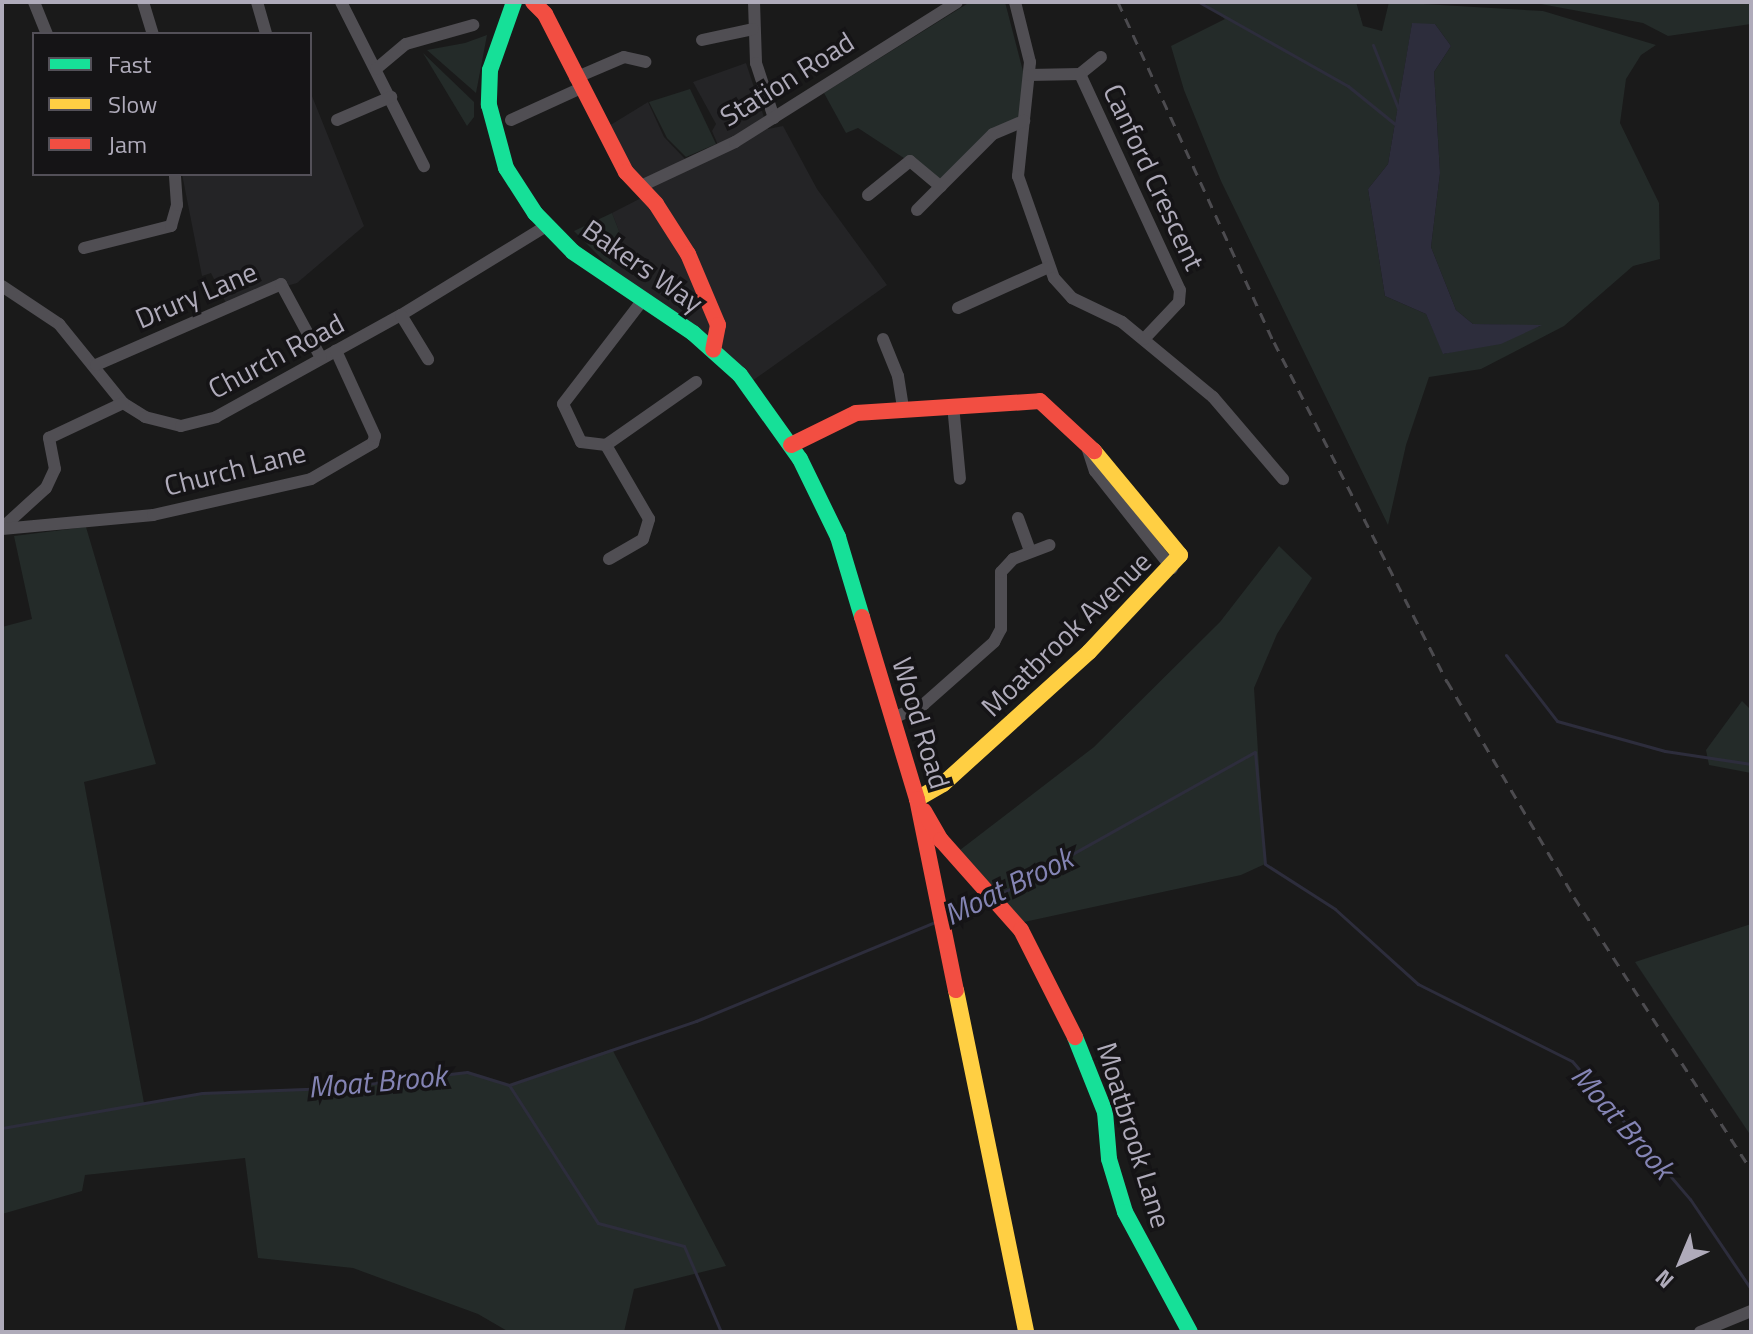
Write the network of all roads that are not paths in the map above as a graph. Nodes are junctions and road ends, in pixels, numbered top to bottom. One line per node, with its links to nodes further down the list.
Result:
1 (34, 2): 12 (street)
2 (143, 2): 13 (street)
3 (257, 2): 14 (street)
4 (341, 2): 18 (street)
5 (514, 2): 33 (street, Bakers Way)
6 (533, 2): 21 (street)
7 (754, 2): 11 (street)
8 (957, 2): 23 (street, Station Road)
9 (1015, 2): 20 (street)
10 (473, 25): 18 (street)
11 (753, 29): 15 (street); 23 (street)
12 (46, 32)
13 (152, 32)
14 (265, 32)
15 (702, 40)
16 (1101, 57): 19 (street)
17 (645, 62): 21 (street)
18 (376, 69): 22 (street)
19 (1080, 74): 20 (street, Canford Crescent); 41 (street, Canford Crescent)
20 (1029, 75): 26 (street)
21 (577, 83): 25 (street); 29 (street)
22 (391, 97): 24 (street); 27 (street)
23 (774, 118): 29 (street, Station Road)
24 (337, 120)
25 (511, 120)
26 (1024, 121): 30 (street); 35 (street)
27 (424, 166)
28 (175, 176): 34 (street)
29 (639, 187): 42 (street)
30 (941, 187): 31 (street); 32 (street)
31 (868, 195)
32 (917, 210)
33 (546, 226): 37 (street, Bakers Way); 39 (street, Church Road)
34 (84, 248)
35 (1049, 267): 38 (street); 41 (street)
36 (3, 288): 46 (street, Church Road)
37 (642, 301): 42 (street, Bakers Way); 51 (street)
38 (958, 308)
39 (401, 315): 43 (street, Church Road); 45 (street)
40 (883, 339): 50 (street)
41 (1144, 339): 54 (street)
42 (713, 350): 52 (street, Wood Road)
43 (336, 351): 44 (street, Church Road); 56 (street, Church Lane)
44 (321, 358): 46 (street, Drury Lane); 48 (street, Church Road)
45 (428, 359)
46 (96, 365): 48 (street, Church Road)
47 (696, 382): 51 (street)
48 (123, 403): 56 (street)
49 (953, 405): 50 (street, Moatbrook Avenue); 53 (street); 61 (street, Moatbrook Avenue)
50 (903, 408): 52 (street, Moatbrook Avenue)
51 (606, 445): 59 (street)
52 (791, 445): 60 (street, Wood Road)
53 (960, 479)
54 (1283, 479)
55 (1018, 518): 58 (street)
56 (2, 529)
57 (1049, 545): 58 (street)
58 (1030, 551): 60 (street)
59 (609, 559)
60 (891, 719): 61 (street, Wood Road)
61 (917, 799): 63 (street, Wood Road); 64 (street, Moatbrook Lane)
62 (1751, 1311): 65 (street)
63 (1026, 1332)
64 (1190, 1332)
65 (1700, 1332)

